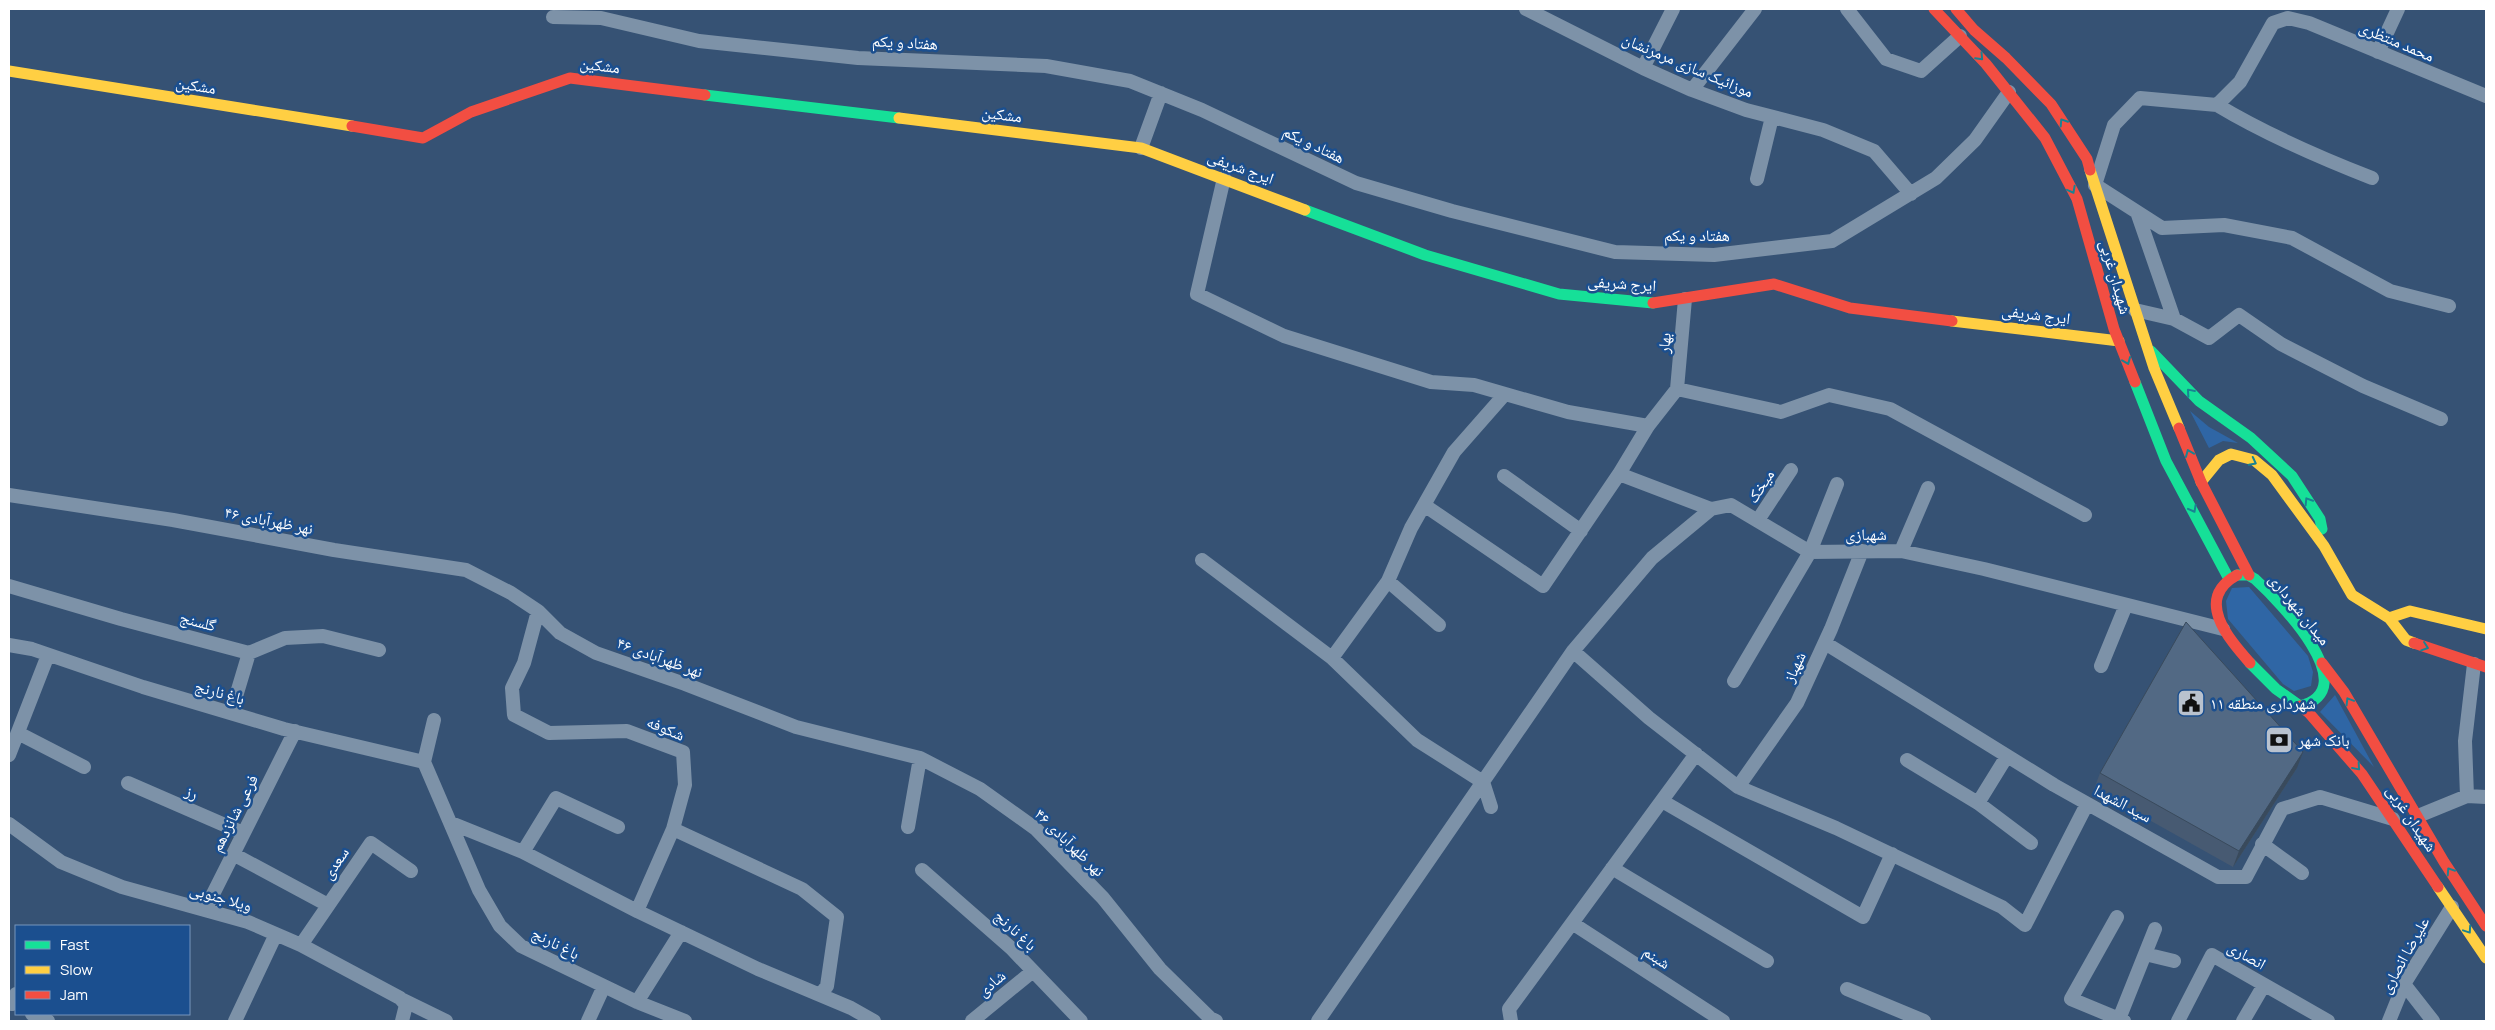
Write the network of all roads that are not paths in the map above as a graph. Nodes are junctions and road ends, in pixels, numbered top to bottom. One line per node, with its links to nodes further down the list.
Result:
1 (1526, 9): 11 (street, موزائیک سازی مرمرنشان)
2 (1673, 9): 11 (street)
3 (1755, 9): 13 (street)
4 (1847, 9): 9 (street)
5 (1934, 9): 9 (street, شهیدان غربی)
6 (1956, 9): 23 (street, شهیدان غربی, one-way to 6)
7 (2398, 9): 10 (street)
8 (553, 17): 15 (street, هفتاد و یکم)
9 (1960, 36): 14 (street, شهیدان غربی, one-way to 14)
10 (2378, 52): 16 (street, محمد منتظری); 17 (street, محمد منتظری)
11 (1643, 68): 13 (street, موزائیک سازی مرمرنشان)
12 (9, 71): 19 (street, مشکین)
13 (1692, 90): 18 (street, موزائیک سازی مرمرنشان)
14 (2009, 92): 24 (street, هفتاد و یکم); 30 (street, شهیدان غربی, one-way to 30)
15 (1161, 93): 19 (street); 24 (street, هفتاد و یکم)
16 (2486, 96)
17 (2217, 105): 21 (street); 23 (street)
18 (1772, 117): 22 (street); 24 (street, موزائیک سازی مرمرنشان)
19 (1141, 148): 20 (street, ایرج شریفی)
20 (1224, 178): 26 (street, ایرج شریفی); 33 (street)
21 (2372, 178)
22 (1757, 179)
23 (2095, 185): 25 (street); 28 (street, شهیدان غربی)
24 (1911, 194)
25 (2137, 212): 27 (street); 29 (street)
26 (1685, 299): 30 (street, ایرج شریفی); 32 (street, بهار)
27 (2450, 306)
28 (2135, 310): 29 (street); 31 (street, شهیدان غربی)
29 (2174, 319): 34 (street)
30 (2119, 341): 54 (street, شهیدان غربی, one-way to 54)
31 (2147, 346): 39 (street, شهیدان غربی, one-way to 31); 48 (street, one-way to 31)
32 (1677, 389): 35 (street); 45 (street)
33 (1506, 394): 35 (street); 43 (street)
34 (2441, 419)
35 (1648, 426): 37 (street)
36 (1791, 470): 46 (street, میخک)
37 (1619, 474): 44 (street); 47 (street)
38 (1504, 476): 47 (street)
39 (2201, 482): 48 (street, one-way to 48); 53 (street, شهیدان غربی)
40 (1837, 484): 51 (street)
41 (1928, 488): 50 (street)
42 (9, 495): 58 (street, نهر ظهرآبادی ۴۶)
43 (1424, 505): 47 (street); 55 (street)
44 (1712, 509): 46 (street); 66 (street)
45 (2085, 515)
46 (1758, 520): 51 (street)
47 (1581, 531)
48 (2324, 546): 59 (street)
49 (1862, 551): 50 (street, شهبازی); 51 (street, شهبازی); 63 (street, شهباز)
50 (1901, 551): 57 (street, شهبازی)
51 (1810, 552): 73 (street)
52 (1202, 560): 69 (street)
53 (2250, 575): 54 (street, میدان شهرداری); 70 (street, میدان شهرداری)
54 (2229, 579): 61 (street)
55 (1388, 581): 60 (street); 69 (street)
56 (9, 586): 67 (street, گلسنج)
57 (2126, 605): 61 (street, شهبازی); 71 (street)
58 (538, 611): 82 (street, نهر ظهرآبادی ۴۶); 101 (street, شکوفه)
59 (2388, 618): 62 (street); 72 (street, one-way to 72)
60 (1439, 625)
61 (2223, 629): 74 (street)
62 (2486, 629)
63 (1825, 643): 81 (street, سید الشهدا); 88 (street, شهباز)
64 (9, 645): 68 (street, باغ نارنج)
65 (380, 650): 67 (street)
66 (1573, 651): 79 (street); 86 (street)
67 (249, 653): 75 (street)
68 (48, 655): 75 (street, باغ نارنج); 78 (street)
69 (1332, 658): 86 (street)
70 (2320, 660): 74 (street, میدان شهرداری); 95 (street, شهیدان غربی, one-way to 70)
71 (2101, 666)
72 (2480, 666): 89 (street)
73 (1734, 681)
74 (2300, 706): 96 (street, شهیدان غربی, one-way to 96)
75 (231, 713): 77 (street, باغ نارنج)
76 (434, 720): 84 (street)
77 (295, 731): 84 (street, باغ نارنج); 102 (street, فرعی شانزدهم)
78 (18, 733): 80 (street); 85 (street)
79 (1696, 754): 88 (street); 91 (street)
80 (9, 755)
81 (2007, 756): 92 (street); 93 (street, سید الشهدا)
82 (920, 758): 100 (street); 147 (street, نهر ظهرآبادی ۴۶)
83 (1907, 760): 92 (street)
84 (424, 762): 97 (street, باغ نارنج)
85 (84, 767)
86 (1483, 782): 94 (street); 148 (street)
87 (128, 783): 102 (street, رز)
88 (1738, 787): 107 (street)
89 (2467, 796): 90 (street); 95 (street)
90 (2486, 797)
91 (1662, 801): 107 (street); 108 (street)
92 (1978, 803): 103 (street)
93 (2088, 804): 104 (street, سید الشهدا); 107 (street)
94 (1490, 807)
95 (2418, 816): 118 (street, شهیدان غربی, one-way to 95)
96 (2393, 819): 104 (street, سید الشهدا); 113 (street, شهیدان غربی)
97 (450, 823): 105 (street); 130 (street, باغ نارنج)
98 (9, 824): 114 (street, ویلا جنوبی)
99 (618, 827): 105 (street)
100 (908, 827)
101 (673, 829): 115 (street); 132 (street)
102 (243, 833): 106 (street, فرعی شانزدهم)
103 (2031, 843)
104 (2262, 844): 111 (street)
105 (523, 852): 115 (street)
106 (232, 854): 112 (street); 114 (street, فرعی شانزدهم)
107 (1892, 854)
108 (1612, 868): 117 (street); 125 (street)
109 (922, 870): 127 (street, باغ نارنج)
110 (411, 871): 112 (street, سعدی)
111 (2302, 872)
112 (328, 905): 122 (street, سعدی)
113 (2452, 907): 124 (street, شهیدان غربی, one-way to 124); 128 (street, علیرضا انصاری)
114 (204, 910): 121 (street, ویلا جنوبی)
115 (637, 911): 120 (street)
116 (2117, 917): 138 (street)
117 (1572, 923): 149 (street); 150 (street, شبنم)
118 (2486, 926)
119 (2155, 929): 123 (street)
120 (681, 932): 132 (street); 134 (street)
121 (276, 934): 122 (street, ویلا جنوبی); 140 (street)
122 (301, 945): 133 (street, ویلا جنوبی)
123 (2146, 954): 126 (street); 138 (street)
124 (2486, 958)
125 (1767, 961)
126 (2174, 961)
127 (1033, 971): 145 (street, شادی); 146 (street, باغ نارنج)
128 (2404, 984): 155 (street, علیرضا انصاری); 156 (street)
129 (2264, 985): 136 (street, انصاری); 152 (street, انصاری); 153 (street)
130 (604, 986): 134 (street, باغ نارنج); 143 (street)
131 (1847, 989): 151 (street)
132 (820, 995): 144 (street)
133 (400, 998): 141 (street); 142 (street, ویلا جنوبی)
134 (637, 1002): 137 (street, باغ نارنج)
135 (34, 1015): 139 (street)
136 (2305, 1015): 154 (street, انصاری)
137 (678, 1020)
138 (2122, 1020)
139 (48, 1021)
140 (235, 1021)
141 (402, 1021)
142 (446, 1021)
143 (588, 1021)
144 (874, 1021)
145 (972, 1021)
146 (1081, 1021)
147 (1216, 1021)
148 (1318, 1021)
149 (1511, 1021)
150 (1723, 1021)
151 (1924, 1021)
152 (2178, 1021)
153 (2243, 1021)
154 (2328, 1021)
155 (2389, 1021)
156 (2433, 1021)

